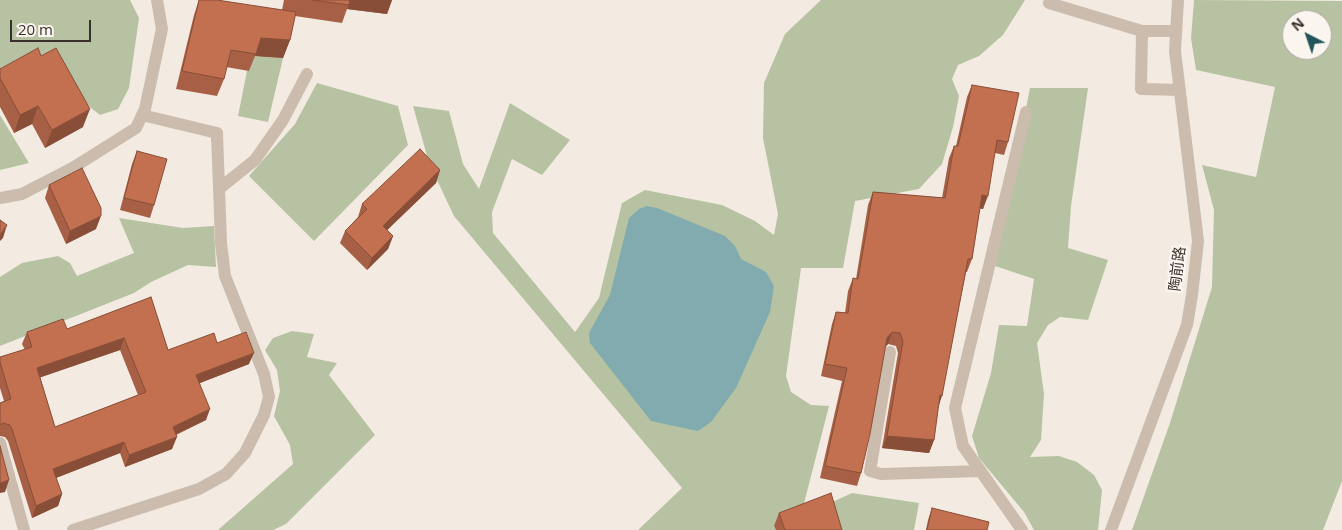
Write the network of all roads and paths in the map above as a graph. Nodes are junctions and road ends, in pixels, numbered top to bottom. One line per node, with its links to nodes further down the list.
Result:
1 (157, 0): 9 (street)
2 (1178, 0): 5 (street, 陶前路)
3 (1049, 3): 4 (street)
4 (1142, 31): 5 (street); 7 (street)
5 (1176, 32): 7 (street, 陶前路)
6 (307, 74): 10 (street)
7 (1180, 90): 18 (street, 陶前路)
8 (1026, 112): 14 (street)
9 (142, 115): 10 (street); 11 (street)
10 (220, 188): 16 (street)
11 (0, 198)
12 (890, 352): 14 (street)
13 (0, 444): 15 (street)
14 (981, 471): 17 (street)
15 (24, 530)
16 (73, 530)
17 (1022, 530)
18 (1111, 530)

